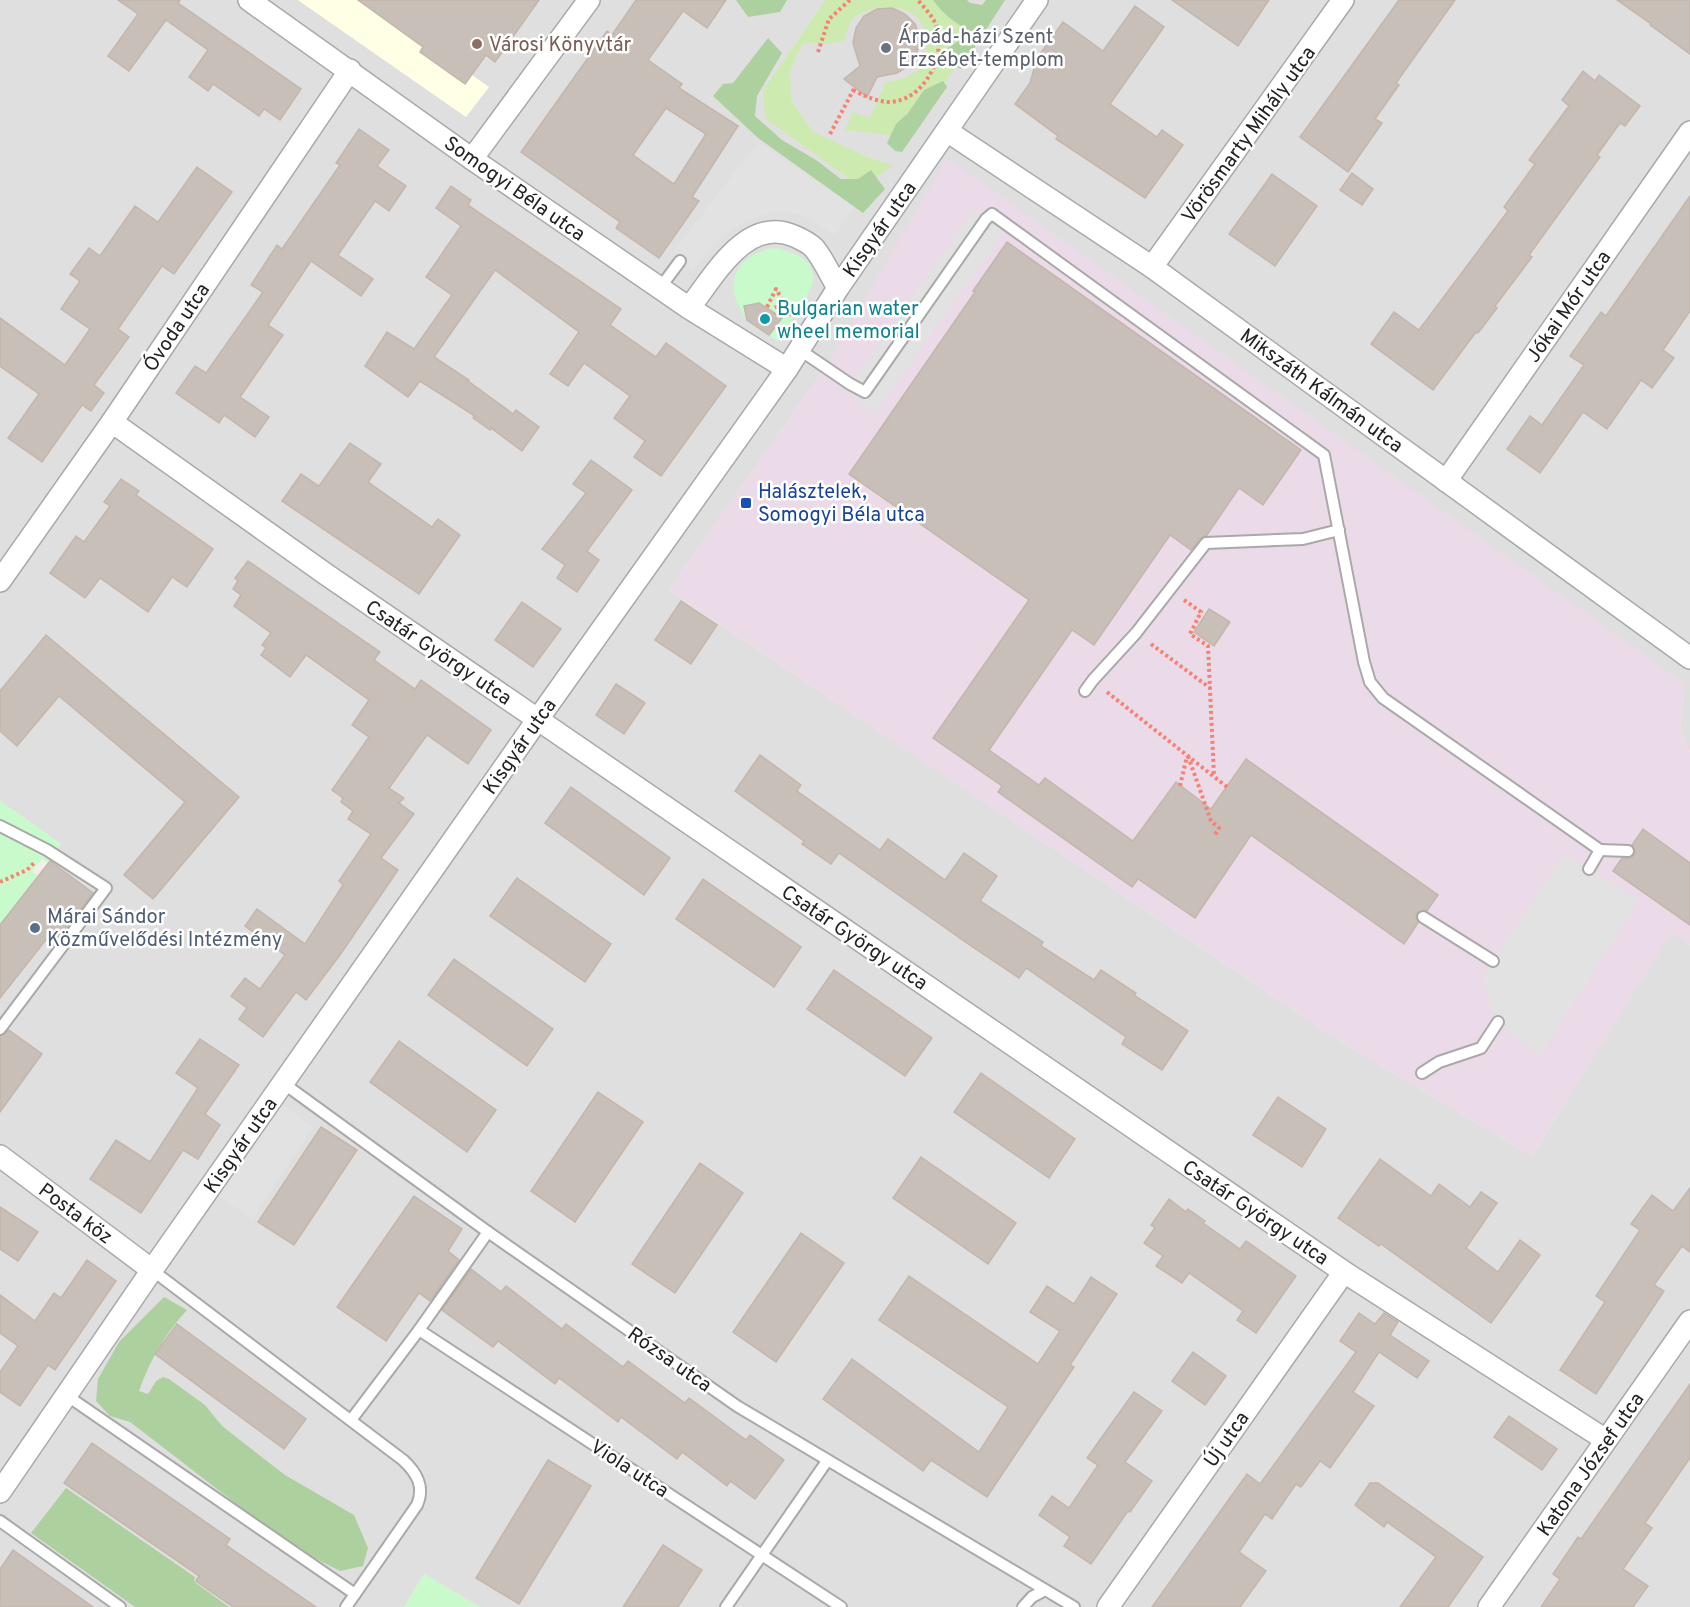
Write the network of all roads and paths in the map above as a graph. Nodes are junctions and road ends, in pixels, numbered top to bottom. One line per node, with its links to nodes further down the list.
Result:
1 (249, 0): 8 (street, Somogyi Béla utca)
2 (589, 0): 12 (street)
3 (850, 0): 7 (path)
4 (918, 0): 11 (path)
5 (1037, 0): 9 (street, Kisgyár utca)
6 (1343, 0): 14 (street, Vörösmarty Mihály utca)
7 (818, 52)
8 (350, 70): 12 (street, Somogyi Béla utca); 24 (street, Óvoda utca)
9 (947, 131): 14 (street, Mikszáth Kálmán utca); 16 (street, Kisgyár utca)
10 (1690, 132): 25 (street, Jókai Mór utca)
11 (830, 134)
12 (472, 159): 15 (street, Somogyi Béla utca)
13 (680, 261): 15 (lane)
14 (1152, 267): 25 (street, Mikszáth Kálmán utca)
15 (660, 288): 19 (street, Somogyi Béla utca)
16 (838, 288): 19 (street); 22 (street, Kisgyár utca)
17 (784, 302): 18 (path); 20 (path); 21 (path)
18 (767, 307)
19 (689, 308): 23 (street, Somogyi Béla utca)
20 (775, 308)
21 (794, 318)
22 (800, 350): 23 (street, Kisgyár utca); 26 (lane)
23 (787, 369): 34 (street, Kisgyár utca)
24 (112, 422): 27 (street, Óvoda utca); 34 (street, Csatár György utca)
25 (1446, 481): 30 (street, Mikszáth Kálmán utca)
26 (1339, 530): 28 (lane); 42 (lane)
27 (0, 581)
28 (1169, 590): 29 (lane); 32 (path)
29 (1136, 633): 31 (lane); 32 (path)
30 (1690, 658)
31 (1093, 680): 33 (lane); 35 (path)
32 (1210, 688): 36 (path)
33 (1085, 691)
34 (538, 719): 51 (street, Kisgyár utca); 55 (street, Csatár György utca)
35 (1188, 755): 36 (path); 37 (path); 40 (path)
36 (1214, 776): 38 (path)
37 (1180, 786)
38 (1227, 787)
39 (0, 826): 41 (lane)
40 (1215, 835)
41 (47, 850): 45 (path); 49 (lane)
42 (1600, 850): 43 (lane); 44 (lane)
43 (1628, 850)
44 (1589, 869)
45 (0, 882)
46 (1423, 917): 47 (lane)
47 (1493, 961)
48 (1498, 1023): 50 (lane)
49 (0, 1029)
50 (1422, 1073)
51 (283, 1083): 53 (lane, Rózsa utca); 54 (street, Kisgyár utca)
52 (0, 1156): 54 (street, Posta köz)
53 (488, 1232): 57 (lane); 61 (lane, Rózsa utca)
54 (152, 1270): 58 (street, Kisgyár utca); 59 (lane)
55 (1344, 1272): 60 (street, Csatár György utca); 73 (street, Új utca)
56 (1690, 1321): 60 (street, Katona József utca)
57 (419, 1330): 59 (lane); 64 (lane, Viola utca)
58 (66, 1395): 62 (street, Kisgyár utca); 66 (lane)
59 (351, 1420): 66 (lane)
60 (1606, 1440): 74 (street, Katona József utca)
61 (827, 1461): 64 (lane); 65 (lane, Rózsa utca)
62 (0, 1492)
63 (0, 1521): 67 (lane)
64 (763, 1554): 69 (lane); 70 (lane, Viola utca)
65 (1045, 1590): 71 (lane); 72 (lane, Rózsa utca)
66 (355, 1593): 68 (lane)
67 (120, 1607)
68 (346, 1607)
69 (726, 1607)
70 (841, 1607)
71 (1023, 1607)
72 (1074, 1607)
73 (1108, 1607)
74 (1489, 1607)

